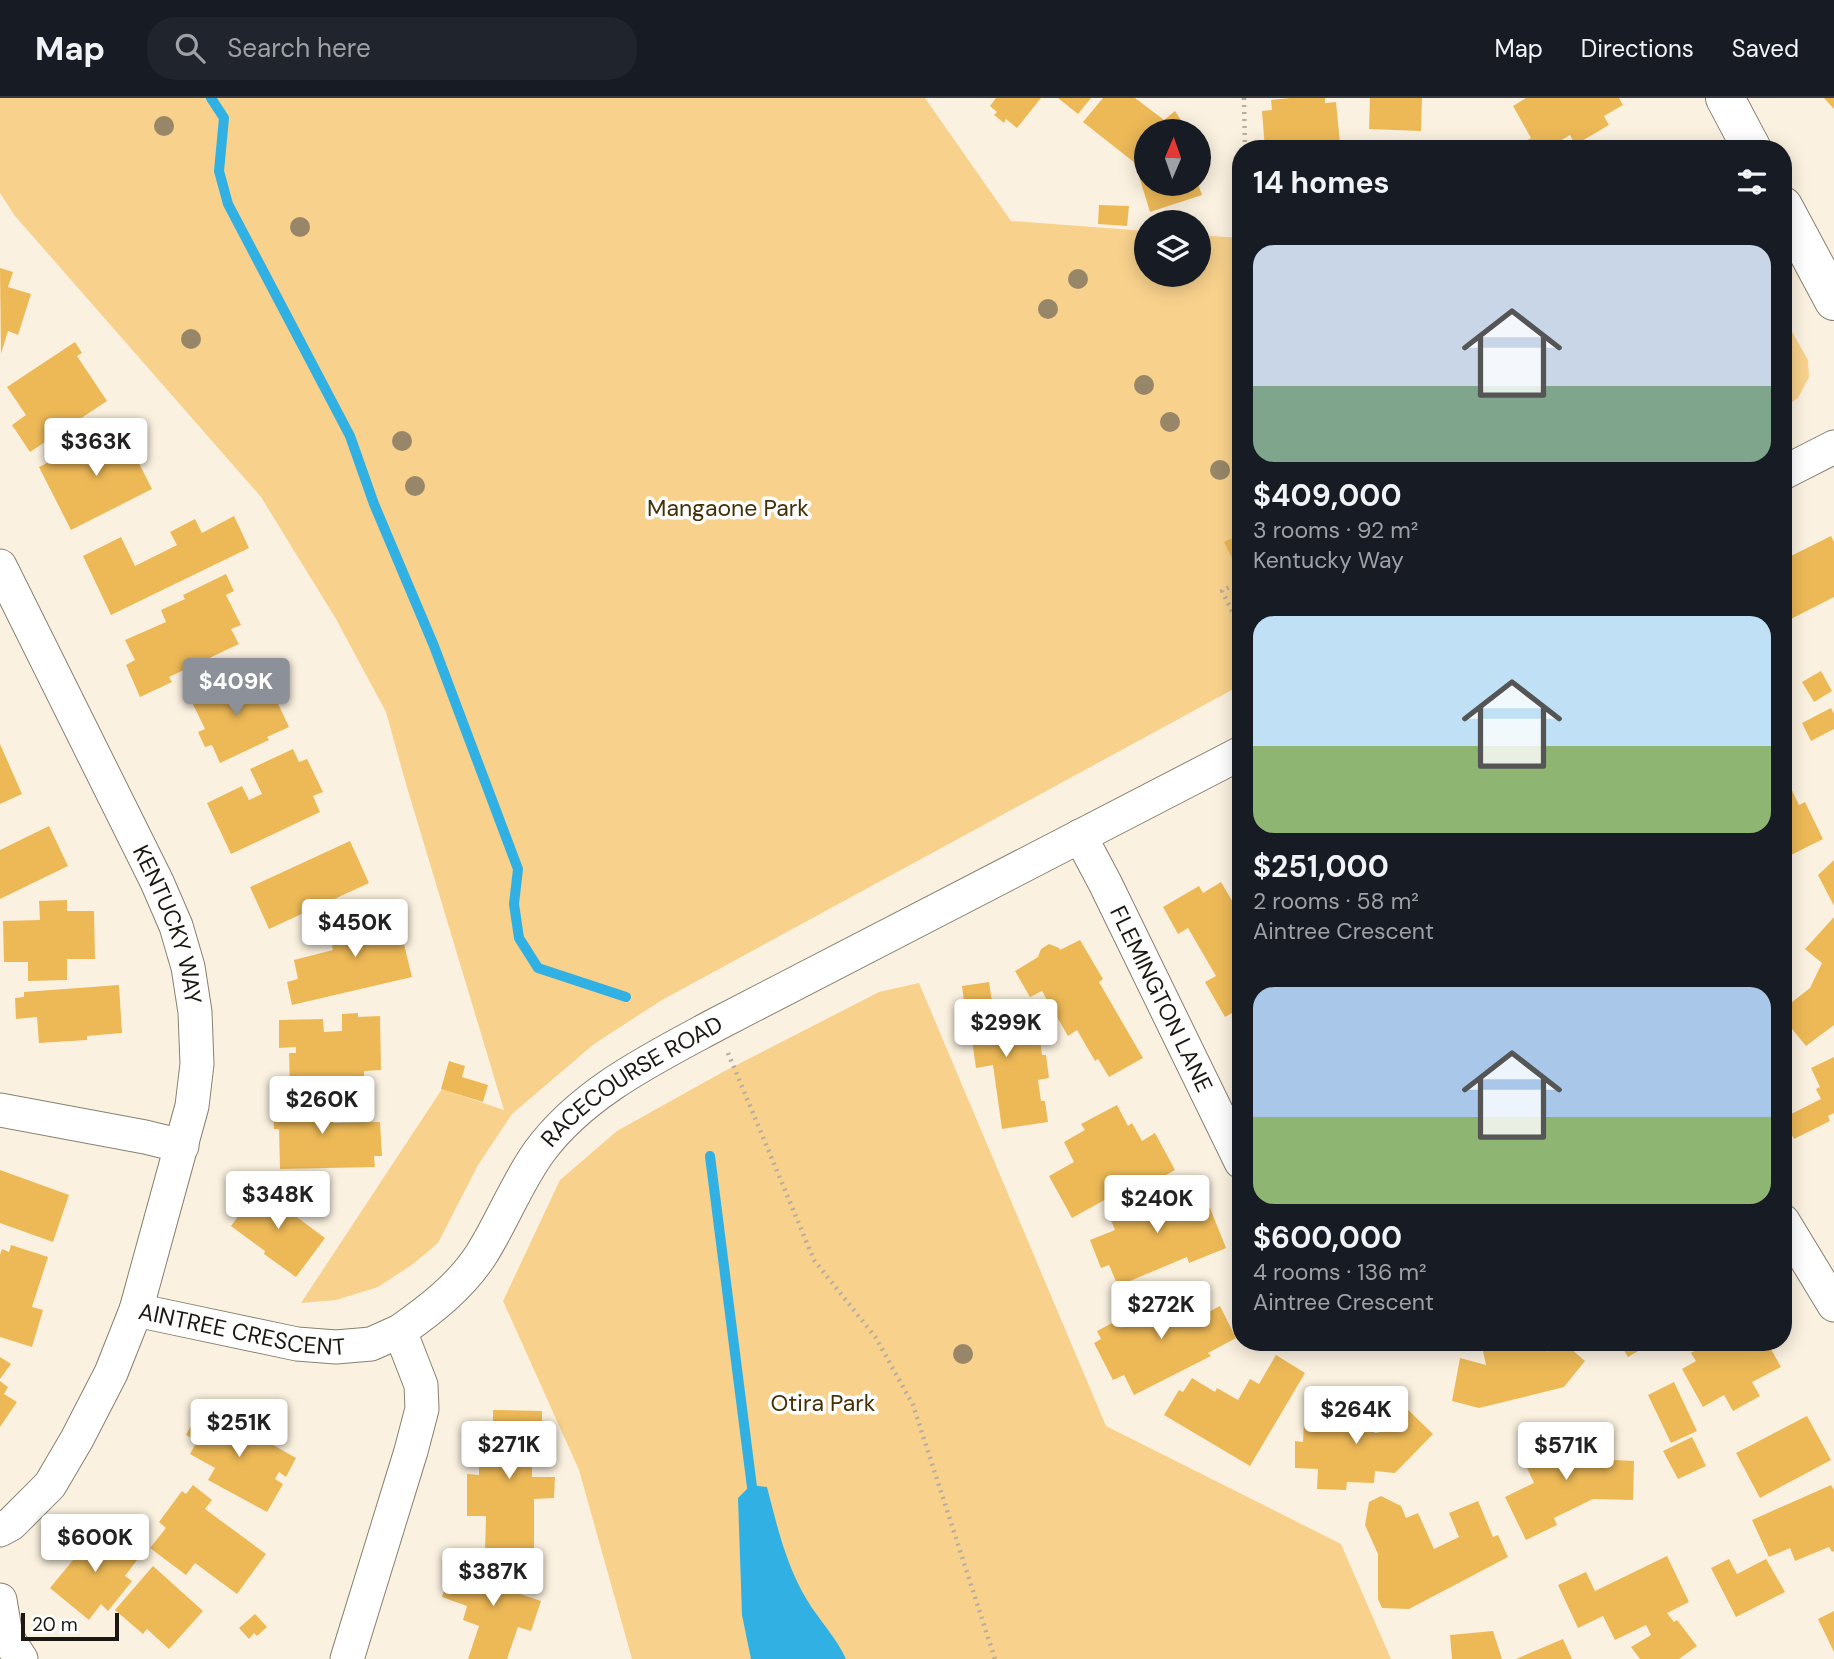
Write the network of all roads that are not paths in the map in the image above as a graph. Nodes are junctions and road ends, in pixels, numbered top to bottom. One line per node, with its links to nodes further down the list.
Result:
1 (1725, 98): 2 (main road)
2 (1747, 140)
3 (1792, 223): 4 (main road)
4 (1834, 301)
5 (1834, 447): 6 (street)
6 (1792, 469)
7 (0, 566): 12 (street, KENTUCKY WAY)
8 (1232, 758): 9 (street, RACECOURSE ROAD)
9 (1080, 836): 11 (street, FLEMINGTON LANE); 16 (street, RACECOURSE ROAD)
10 (0, 1110): 12 (street)
11 (1232, 1144)
12 (182, 1146): 15 (street, KENTUCKY WAY)
13 (1792, 1236): 14 (street)
14 (1834, 1305)
15 (136, 1310): 16 (street, AINTREE CRESCENT); 17 (street, AINTREE CRESCENT)
16 (400, 1331): 20 (street)
17 (0, 1530)
18 (0, 1600): 19 (street)
19 (21, 1659)
20 (347, 1659)

